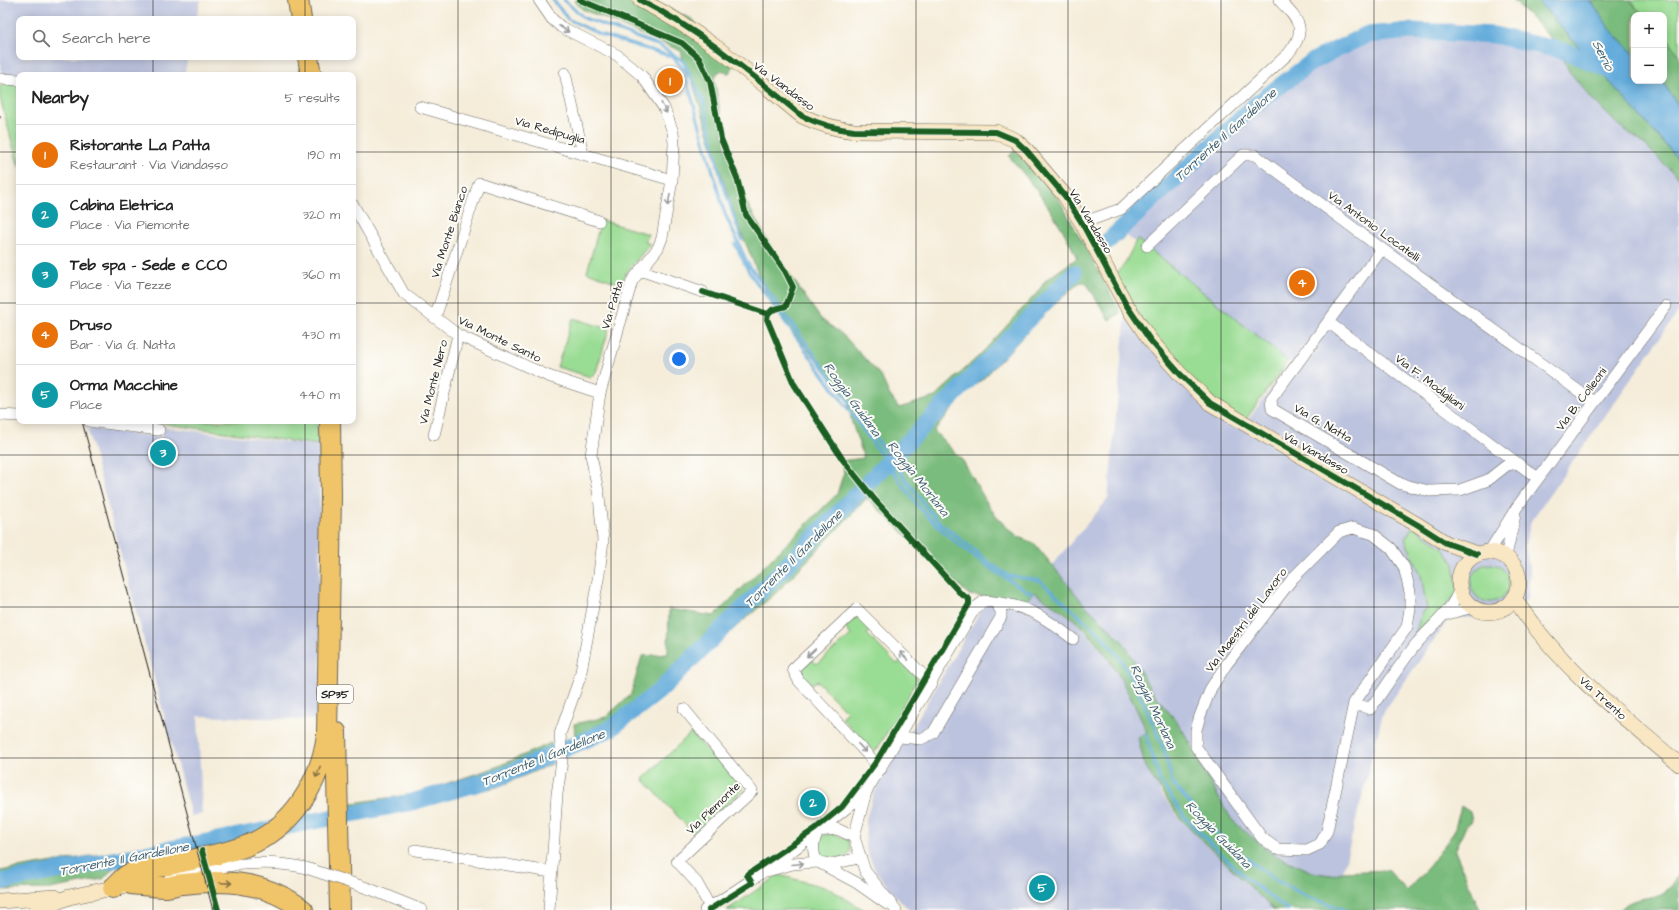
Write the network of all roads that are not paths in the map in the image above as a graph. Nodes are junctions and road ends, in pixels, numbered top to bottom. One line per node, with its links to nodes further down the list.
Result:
1 (298, 0): 5 (highway)
2 (539, 0): 13 (street, Via Patta, one-way to 13)
3 (640, 0): 16 (street, Via Viandasso)
4 (1279, 0): 16 (street)
5 (301, 16)
6 (308, 60): 7 (highway)
7 (310, 72)
8 (565, 74): 12 (street)
9 (0, 79): 10 (street)
10 (16, 80)
11 (420, 107): 12 (street, Via Redipuglia)
12 (584, 154): 13 (street, Via Redipuglia)
13 (672, 180): 19 (street, Via Patta, one-way to 19)
14 (356, 209): 22 (street, Via Monte Santo)
15 (600, 221): 22 (street, Via Monte Bianco)
16 (1082, 223): 37 (street, Via Viandasso)
17 (1147, 246): 18 (street, Via Antonio Locatelli)
18 (1382, 249): 23 (street, Via G. Natta); 26 (street, Via Antonio Locatelli)
19 (640, 270): 20 (street); 25 (street, Via Patta)
20 (703, 292)
21 (1666, 306): 26 (street, Via B. Colleoni)
22 (435, 318): 24 (street, Via Monte Santo)
23 (1328, 322): 33 (street, Via F. Modigliani); 33 (street, Via G. Natta)
24 (458, 335): 25 (street, Via Monte Santo); 32 (street, Via Monte Nero)
25 (600, 392): 61 (street, Via Patta)
26 (1594, 402): 34 (street, Via B. Colleoni)
27 (0, 415): 28 (street)
28 (16, 416)
29 (112, 424): 31 (street)
30 (330, 424): 35 (highway, SP35)
31 (159, 430)
32 (434, 435)
33 (1517, 463): 34 (street)
34 (1538, 478): 36 (street, Via B. Colleoni)
35 (331, 496): 63 (highway, one-way to 63); 69 (highway, SP35)
36 (1517, 507): 38 (street, Via B. Colleoni); 39 (street, Via B. Colleoni)
37 (1446, 543): 38 (street, Via Viandasso); 40 (street, Via Viandasso)
38 (1483, 553): 39 (street); 40 (street)
39 (1506, 556): 42 (street)
40 (1461, 571): 41 (street)
41 (1460, 587): 44 (street); 46 (street)
42 (1514, 598): 45 (street); 47 (street, Via Trento)
43 (996, 603): 48 (street); 49 (street); 52 (street)
44 (1473, 607): 45 (street); 46 (street)
45 (1495, 611): 47 (street, Via Trento)
46 (1441, 616): 50 (street)
47 (1532, 625): 53 (street, Via Trento)
48 (1073, 639)
49 (932, 684): 52 (street); 54 (street, one-way to 54)
50 (1354, 703): 50 (street, Via Maestri del Lavoro)
51 (684, 709): 66 (street, Via Piemonte)
52 (900, 737): 54 (street)
53 (1679, 764)
54 (881, 769): 55 (street)
55 (866, 792): 56 (street, Via Piemonte); 57 (street)
56 (818, 831): 57 (street); 60 (street); 62 (street, Via Piemonte)
57 (854, 837): 59 (street)
58 (415, 850): 61 (street)
59 (859, 858): 60 (street, Via Piemonte); 72 (street)
60 (818, 862): 62 (street, Via Piemonte, one-way to 60); 72 (street)
61 (552, 872): 71 (street)
62 (760, 873): 66 (street, Via Piemonte)
63 (122, 886): 64 (street); 68 (highway, one-way to 68); 70 (street, bridge)
64 (69, 897): 65 (street); 67 (street)
65 (12, 904)
66 (708, 908)
67 (37, 910)
68 (303, 910)
69 (340, 910)
70 (422, 910)
71 (549, 910)
72 (895, 910)

